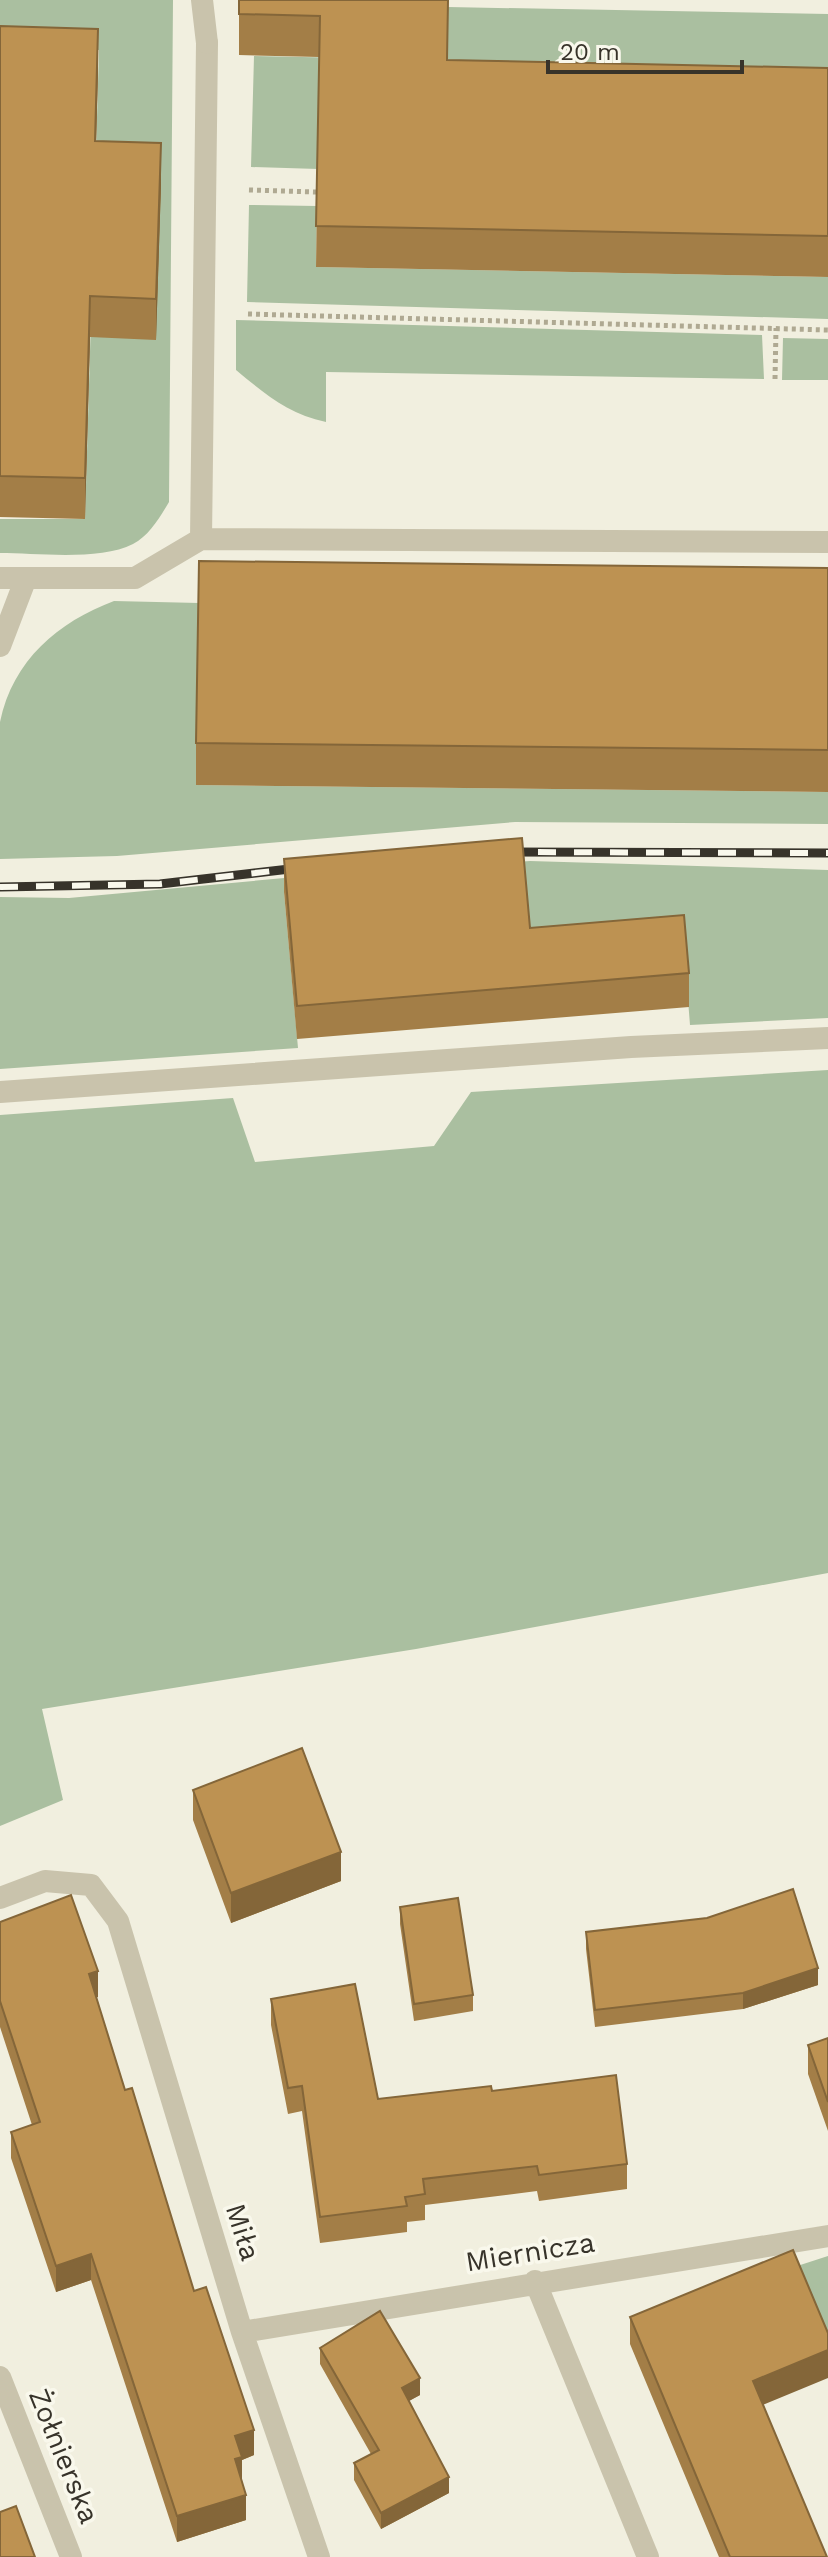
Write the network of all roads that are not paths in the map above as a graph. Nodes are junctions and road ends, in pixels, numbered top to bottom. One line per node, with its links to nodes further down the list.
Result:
1 (202, 0): 2 (street)
2 (201, 539): 3 (street); 5 (street)
3 (828, 542)
4 (0, 578): 5 (street)
5 (26, 578): 6 (street)
6 (0, 646)
7 (828, 1038): 8 (street)
8 (0, 1092)
9 (0, 1898): 12 (street, Miła)
10 (828, 2236): 11 (street, Miernicza)
11 (535, 2281): 12 (street, Miernicza); 16 (street)
12 (242, 2332): 15 (street, Miła)
13 (0, 2377): 14 (street, Żołnierska)
14 (71, 2557)
15 (319, 2557)
16 (648, 2557)

